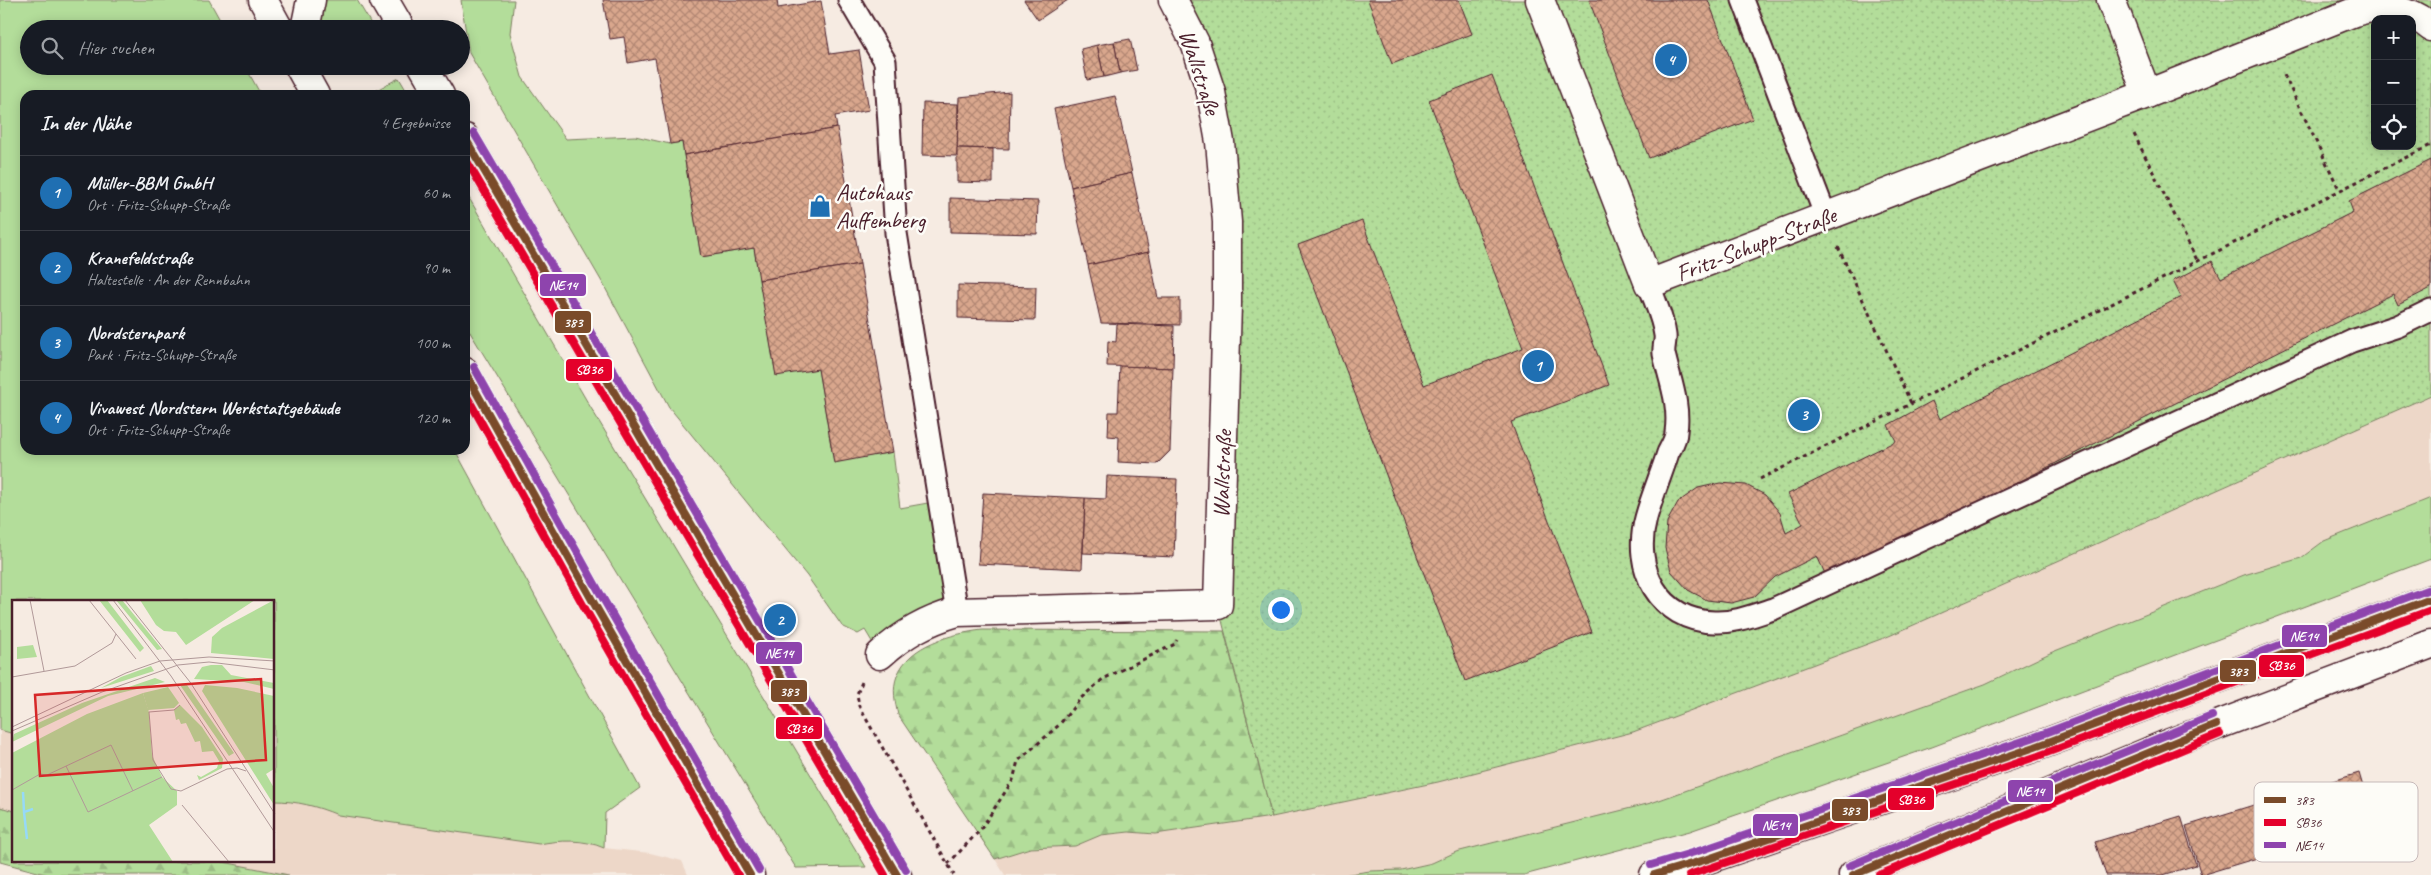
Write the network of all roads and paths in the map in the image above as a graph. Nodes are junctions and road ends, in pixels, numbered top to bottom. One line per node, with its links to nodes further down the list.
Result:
1 (263, 0): 9 (street)
2 (311, 0): 10 (street)
3 (384, 0): 11 (street)
4 (848, 0): 32 (lane)
5 (1173, 0): 31 (street, Wallstraße)
6 (1540, 0): 25 (street, Fritz-Schupp-Straße)
7 (1743, 0): 23 (lane)
8 (2111, 0): 18 (street)
9 (273, 20)
10 (307, 20)
11 (396, 20)
12 (2431, 27): 18 (street, Fritz-Schupp-Straße)
13 (304, 75): 16 (street)
14 (428, 75): 17 (street)
15 (2285, 78): 22 (path)
16 (312, 90)
17 (437, 90)
18 (2146, 94): 23 (street, Fritz-Schupp-Straße)
19 (2134, 132): 24 (path)
20 (2431, 145): 22 (path)
21 (470, 147): 37 (street)
22 (2339, 189): 24 (path)
23 (1826, 217): 25 (street, Fritz-Schupp-Straße); 28 (path)
24 (2197, 260): 28 (path)
25 (1649, 284): 26 (lane)
26 (2431, 310)
27 (470, 381): 36 (street)
28 (1911, 403): 29 (path)
29 (1760, 479)
30 (2431, 599): 39 (street)
31 (1191, 605): 32 (street, Wallstraße); 35 (path)
32 (957, 612): 34 (street, Wallstraße)
33 (2431, 644): 40 (street)
34 (880, 656): 35 (path)
35 (948, 864): 38 (path)
36 (750, 875)
37 (898, 875)
38 (954, 875)
39 (1654, 875)
40 (1853, 875)

